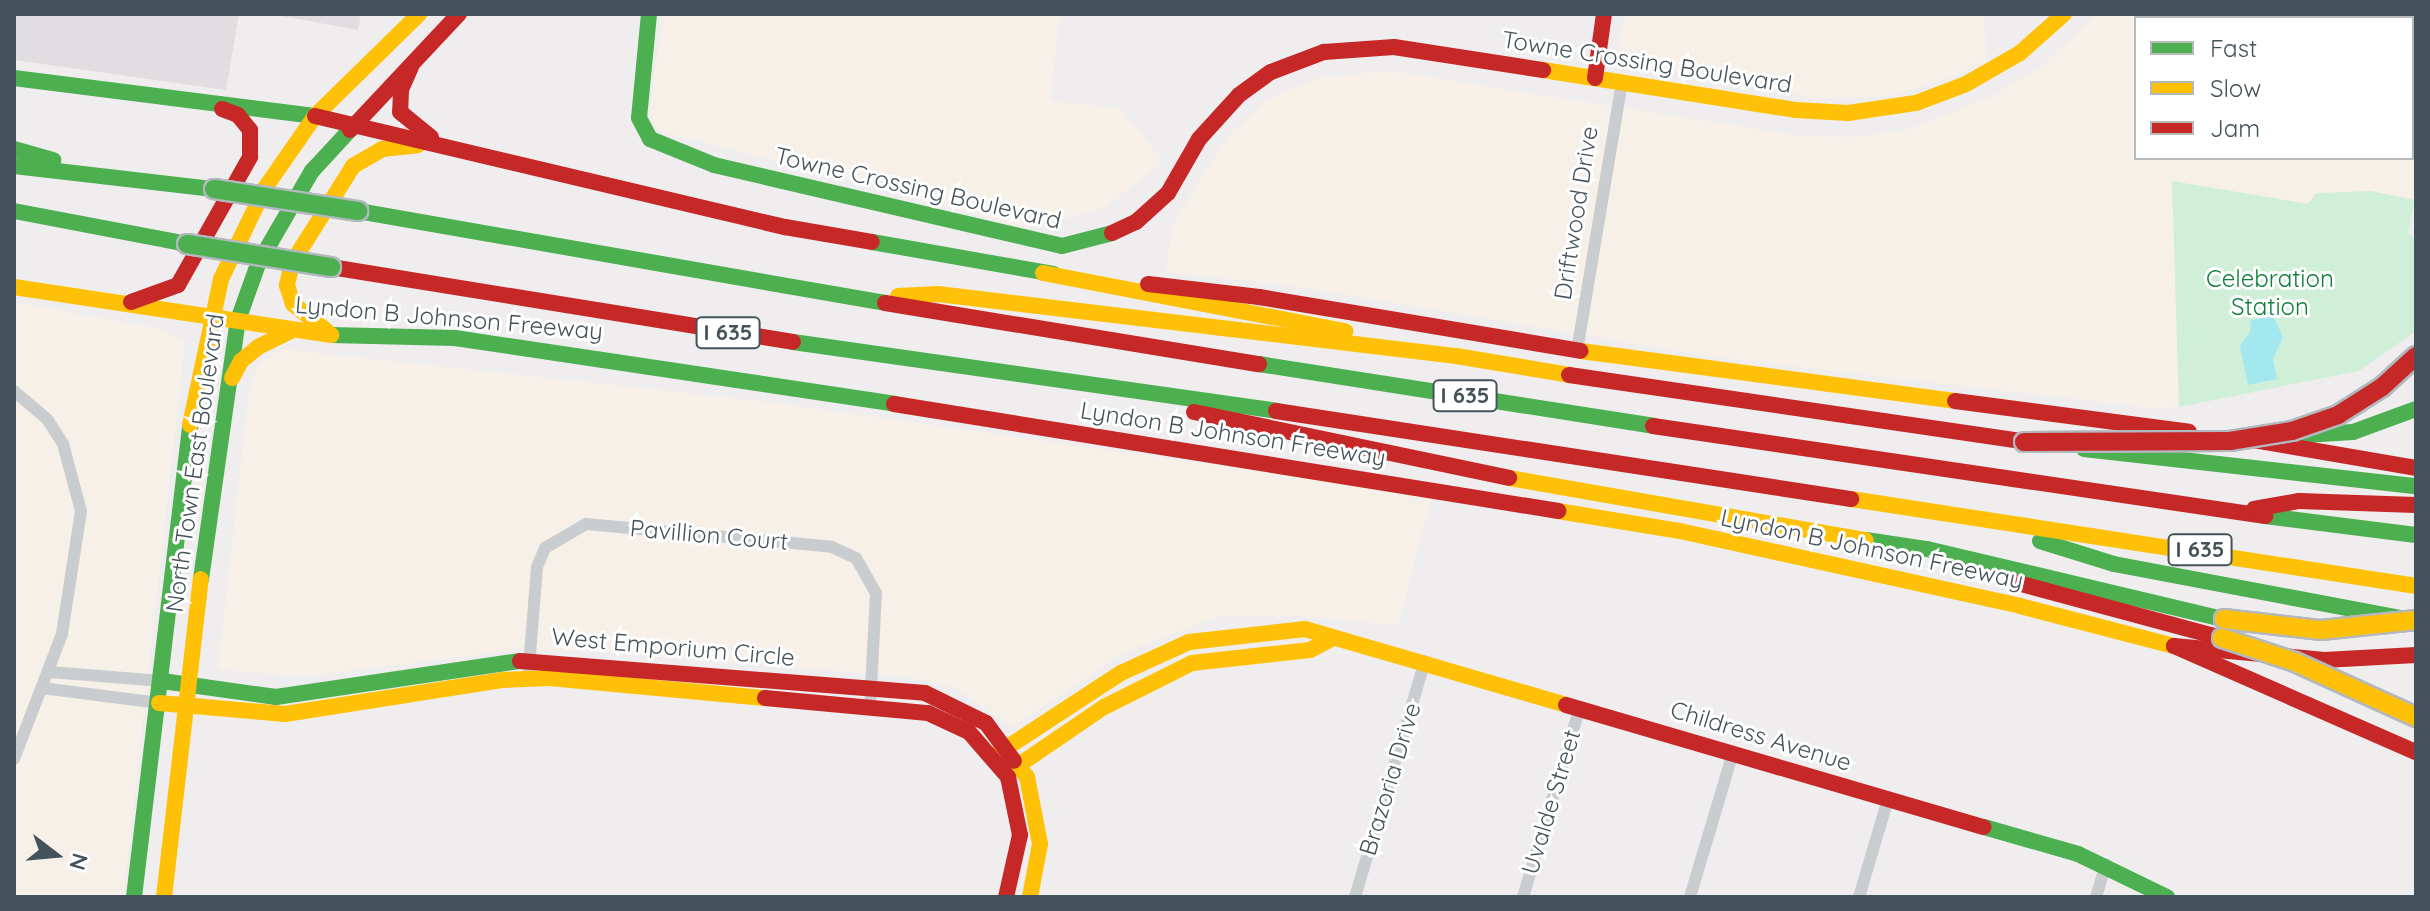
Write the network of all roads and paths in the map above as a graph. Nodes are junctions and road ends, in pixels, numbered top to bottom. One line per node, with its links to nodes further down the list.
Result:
1 (419, 14): 11 (main road, North Town East Boulevard)
2 (459, 14): 6 (main road, North Town East Boulevard)
3 (649, 14): 8 (main road, Towne Crossing Boulevard)
4 (1604, 14): 8 (main road)
5 (2064, 14): 9 (main road, Towne Crossing Boulevard)
6 (419, 54): 12 (main road, North Town East Boulevard); 13 (main road)
7 (14, 78): 10 (main road)
8 (1595, 78): 9 (main road, Towne Crossing Boulevard)
9 (1622, 82): 26 (street, Driftwood Drive)
10 (192, 99): 11 (main road); 21 (main road)
11 (315, 116): 12 (main road); 22 (main road, North Town East Boulevard)
12 (352, 124): 13 (main road); 23 (main road, North Town East Boulevard)
13 (441, 146): 18 (main road); 25 (main road)
14 (14, 149): 16 (main road)
15 (14, 166): 16 (main road, I 635)
16 (112, 177): 20 (main road, I 635, bridge)
17 (14, 211): 30 (main road, Lyndon B Johnson Freeway / I 635, bridge)
18 (1043, 273): 26 (main road); 27 (main road)
19 (14, 287): 21 (main road, Lyndon B Johnson Freeway)
20 (854, 298): 27 (main road); 38 (main road, I 635)
21 (129, 302): 22 (main road, Lyndon B Johnson Freeway)
22 (209, 316): 23 (main road, Lyndon B Johnson Freeway); 53 (main road, North Town East Boulevard)
23 (238, 320): 24 (main road, Lyndon B Johnson Freeway); 29 (main road, North Town East Boulevard)
24 (297, 329): 25 (main road, Lyndon B Johnson Freeway); 29 (main road)
25 (331, 335): 45 (main road, Lyndon B Johnson Freeway)
26 (1577, 351): 33 (main road)
27 (1423, 352): 34 (main road)
28 (2416, 356): 34 (main road, bridge)
29 (225, 390): 54 (main road, North Town East Boulevard)
30 (1127, 390): 39 (main road, Lyndon B Johnson Freeway / I 635); 41 (main road)
31 (14, 391): 50 (street)
32 (2416, 409): 33 (main road)
33 (2223, 434): 35 (main road)
34 (2024, 442): 36 (main road, bridge)
35 (2416, 468)
36 (2416, 486)
37 (2416, 505): 38 (main road)
38 (2230, 513): 40 (main road, I 635)
39 (1982, 523): 42 (main road, Lyndon B Johnson Freeway / I 635); 43 (main road)
40 (2416, 535)
41 (1878, 543): 43 (main road, bridge); 64 (main road, bridge)
42 (2416, 586)
43 (2416, 620)
44 (1334, 638): 48 (main road, Childress Avenue); 49 (main road, Childress Avenue); 55 (main road)
45 (2174, 646): 46 (main road); 66 (main road, Lyndon B Johnson Freeway)
46 (2416, 655)
47 (530, 660): 51 (main road, West Emporium Circle); 52 (street, Pavillion Court); 57 (street, Pavillion Court); 58 (main road, West Emporium Circle)
48 (1425, 661): 63 (main road, Childress Avenue); 76 (street, Brazoria Drive)
49 (1134, 666): 55 (main road); 65 (main road, Childress Avenue)
50 (50, 672): 53 (street); 56 (street)
51 (700, 672): 57 (main road, West Emporium Circle); 59 (main road)
52 (528, 679): 58 (main road, West Emporium Circle); 59 (main road, West Emporium Circle)
53 (162, 681): 54 (main road, West Emporium Circle); 60 (main road, North Town East Boulevard)
54 (188, 684): 58 (main road, West Emporium Circle); 61 (main road, North Town East Boulevard)
55 (1142, 685): 69 (main road)
56 (42, 688): 60 (street); 68 (street)
57 (870, 688): 62 (street, Pavillion Court); 65 (main road, West Emporium Circle)
58 (384, 691): 61 (main road, West Emporium Circle)
59 (699, 692): 62 (main road, West Emporium Circle)
60 (159, 703): 61 (main road, West Emporium Circle); 72 (main road, North Town East Boulevard)
61 (185, 706): 73 (main road, North Town East Boulevard)
62 (870, 707): 65 (main road, West Emporium Circle)
63 (1580, 707): 67 (main road, Childress Avenue); 77 (street, Uvalde Street)
64 (2416, 717)
65 (1001, 751): 69 (main road, West Emporium Circle)
66 (2416, 752)
67 (1733, 753): 70 (main road, Childress Avenue); 78 (street)
68 (14, 759)
69 (1013, 769): 74 (main road, West Emporium Circle); 75 (main road, West Emporium Circle)
70 (1888, 799): 71 (main road, Childress Avenue); 79 (street)
71 (2106, 865): 80 (street); 81 (main road, Childress Avenue)
72 (134, 897)
73 (164, 897)
74 (1006, 897)
75 (1030, 897)
76 (1355, 897)
77 (1523, 897)
78 (1690, 897)
79 (1859, 897)
80 (2096, 897)
81 (2167, 897)

